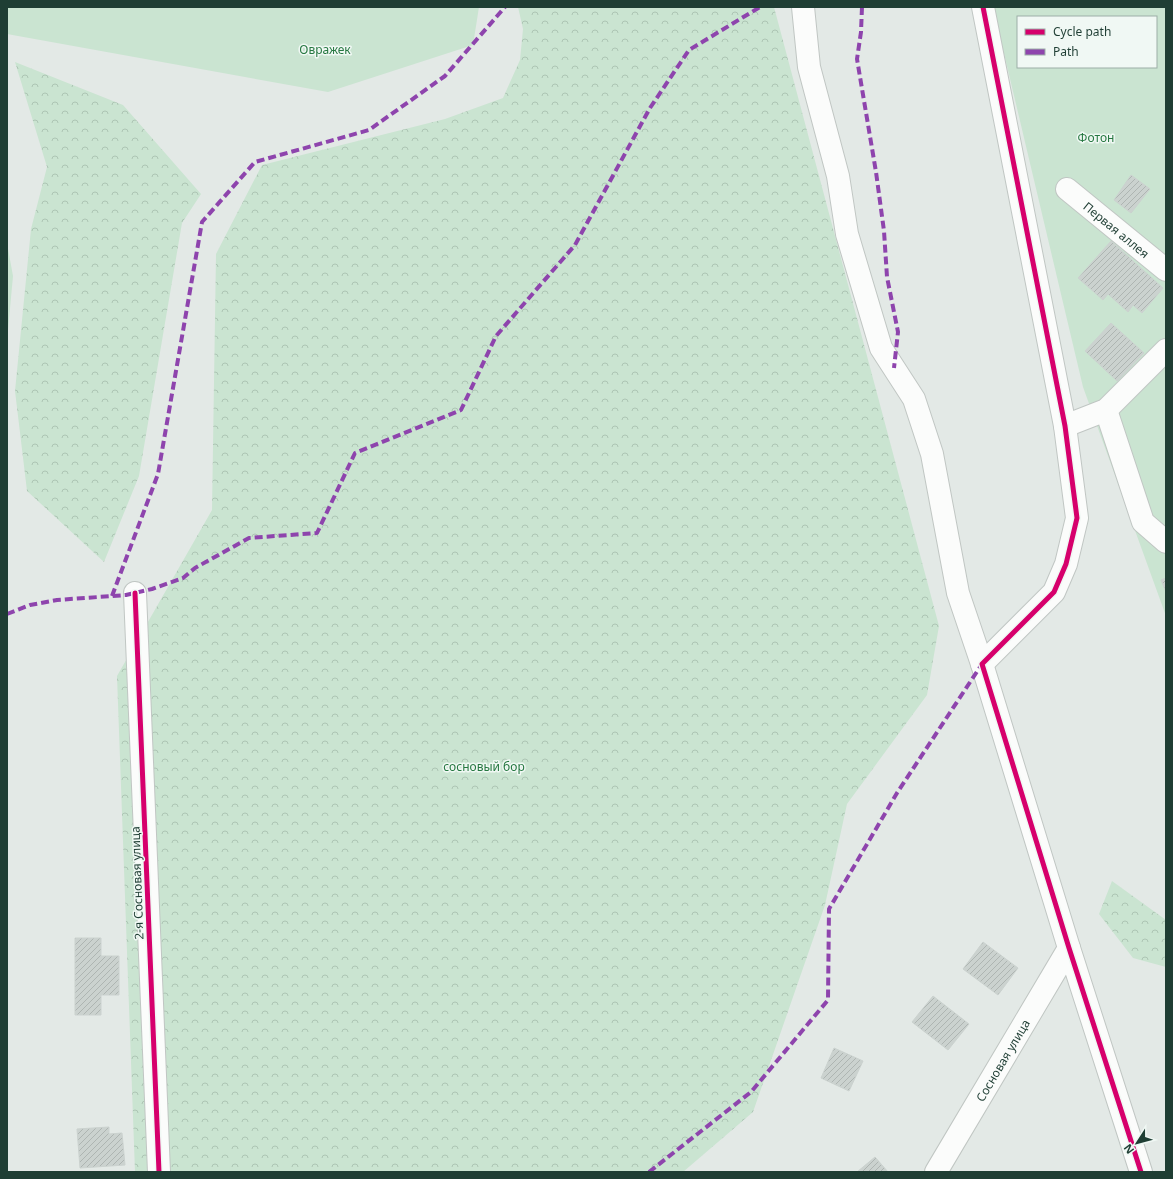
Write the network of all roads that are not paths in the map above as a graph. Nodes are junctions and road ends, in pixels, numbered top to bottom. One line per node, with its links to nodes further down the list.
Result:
1 (804, 7): 10 (street)
2 (984, 7): 7 (street)
3 (1066, 189): 4 (street, Первая аллея)
4 (1166, 270)
5 (1166, 350): 6 (street)
6 (1106, 410): 7 (street); 8 (street)
7 (1065, 426): 10 (street)
8 (1166, 542)
9 (135, 593): 12 (street, 2-я Сосновая улица)
10 (982, 664): 11 (street)
11 (1069, 948): 13 (street, Сосновая улица); 14 (street)
12 (159, 1172)
13 (936, 1172)
14 (1141, 1172)

